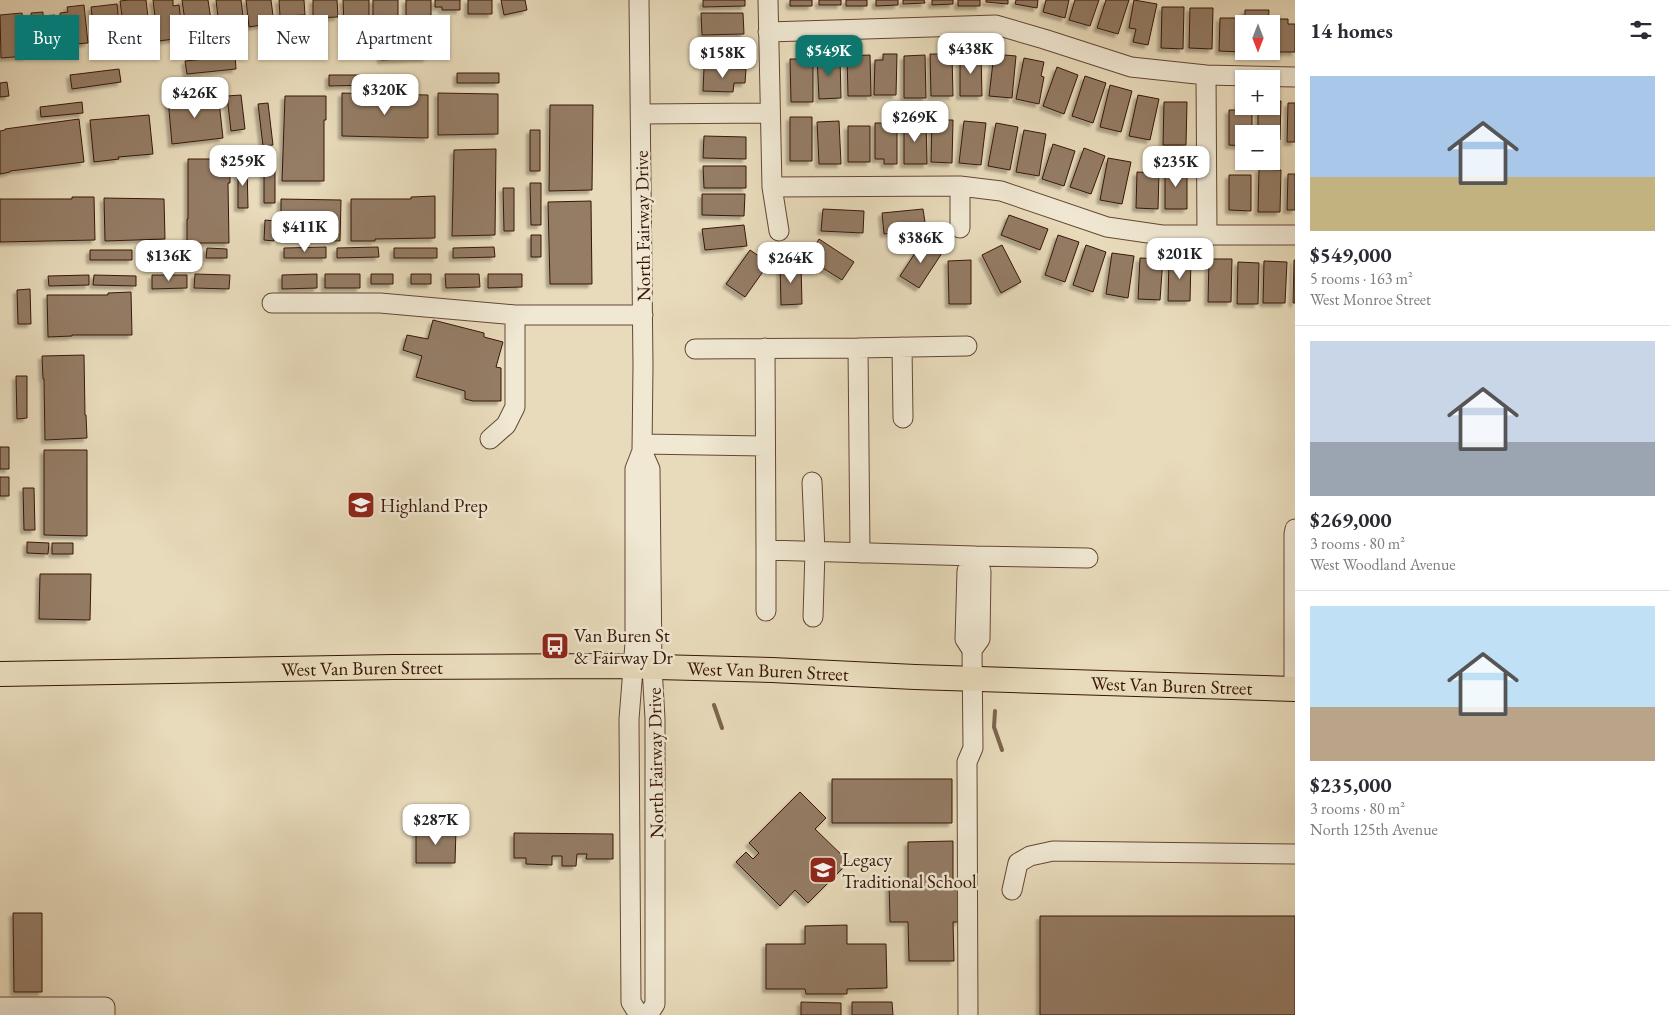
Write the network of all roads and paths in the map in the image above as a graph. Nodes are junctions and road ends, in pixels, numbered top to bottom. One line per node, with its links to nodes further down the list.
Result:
1 (639, 0): 7 (street, North Fairway Drive)
2 (768, 0): 3 (street)
3 (768, 32): 4 (street); 6 (street)
4 (1206, 75): 5 (street); 12 (street)
5 (1295, 77)
6 (770, 113): 7 (street); 9 (street)
7 (640, 114): 16 (street, North Fairway Drive)
8 (960, 186): 9 (street); 10 (street); 12 (street)
9 (772, 187): 11 (street)
10 (960, 228)
11 (779, 231)
12 (1207, 235): 13 (street)
13 (1295, 235)
14 (272, 303): 15 (street)
15 (514, 315): 16 (street); 23 (street)
16 (643, 315): 25 (street, North Fairway Drive)
17 (968, 346): 18 (street)
18 (902, 347): 20 (street); 22 (street)
19 (765, 348): 20 (street); 21 (street); 24 (street)
20 (858, 348): 30 (street)
21 (695, 349)
22 (903, 418)
23 (490, 439)
24 (765, 446): 25 (street); 28 (street)
25 (642, 448): 35 (street, North Fairway Drive)
26 (812, 482): 29 (street)
27 (1295, 529): 38 (street)
28 (766, 550): 29 (street); 33 (street)
29 (815, 551): 30 (street); 34 (street)
30 (860, 553): 32 (street)
31 (1088, 558): 32 (street)
32 (975, 560): 37 (street)
33 (766, 611)
34 (813, 616)
35 (643, 667): 36 (main road, West Van Buren Street); 37 (main road, West Van Buren Street); 39 (street, North Fairway Drive); 42 (street, North Fairway Drive)
36 (0, 674)
37 (972, 678): 38 (main road, West Van Buren Street); 47 (street)
38 (1295, 689)
39 (629, 826): 42 (street); 45 (street, North Fairway Drive)
40 (1295, 854): 41 (street)
41 (1012, 890)
42 (656, 941): 46 (street, North Fairway Drive)
43 (0, 1007): 44 (street)
44 (104, 1015)
45 (639, 1015)
46 (648, 1015)
47 (968, 1015)

